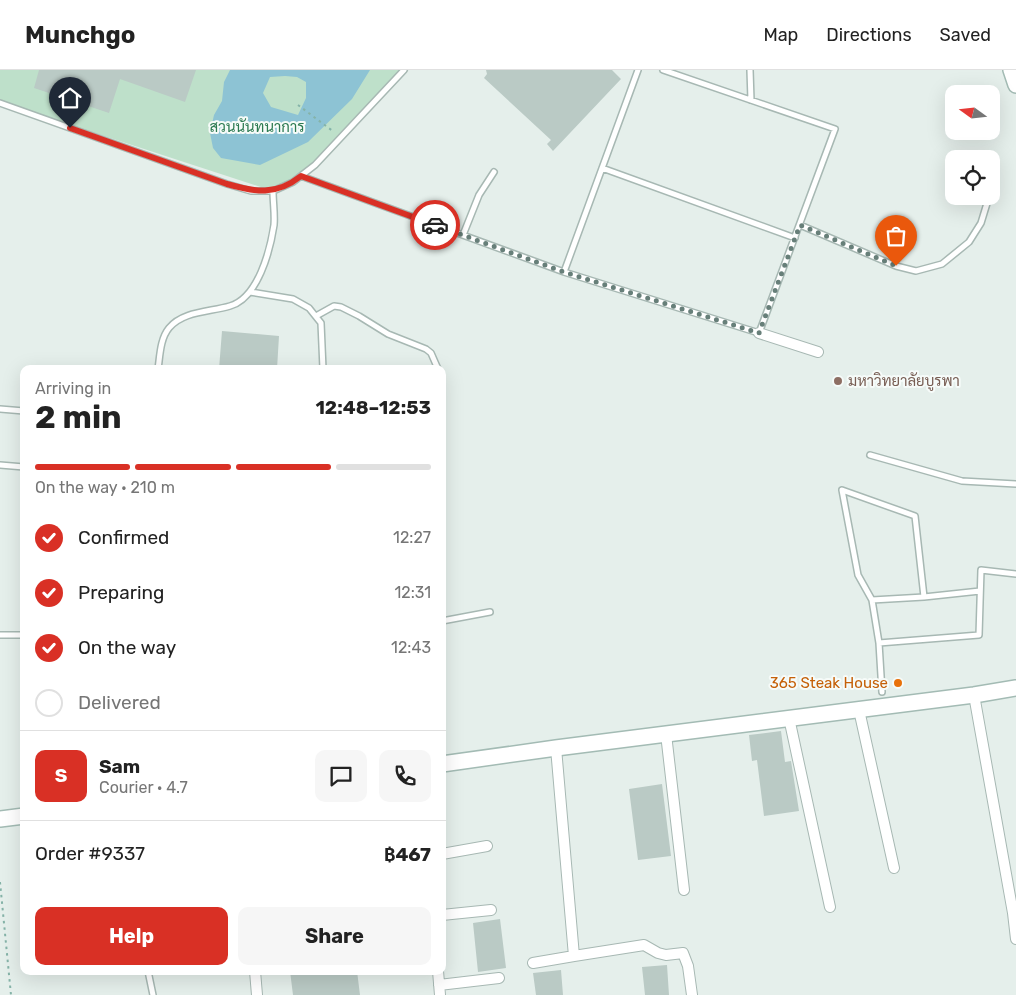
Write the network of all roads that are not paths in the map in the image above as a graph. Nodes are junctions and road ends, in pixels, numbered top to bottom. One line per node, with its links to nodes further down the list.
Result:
1 (404, 70): 11 (lane)
2 (638, 70): 9 (lane)
3 (663, 70): 7 (lane)
4 (750, 70): 7 (lane)
5 (1011, 70): 6 (street)
6 (1016, 85)
7 (751, 100): 14 (lane)
8 (0, 103): 12 (lane)
9 (602, 168): 16 (lane); 17 (lane)
10 (494, 172): 15 (lane)
11 (301, 176): 12 (lane); 15 (lane)
12 (273, 191): 18 (lane)
13 (986, 205): 14 (lane)
14 (800, 225): 16 (lane)
15 (463, 235): 17 (lane)
16 (795, 238): 20 (lane)
17 (564, 272): 20 (lane)
18 (250, 292): 19 (lane); 22 (lane)
19 (316, 316): 23 (lane); 24 (lane)
20 (759, 333): 21 (street)
21 (818, 352)
22 (159, 365)
23 (323, 365)
24 (436, 365)
25 (0, 409): 26 (lane)
26 (20, 411)
27 (870, 455): 30 (lane)
28 (0, 465): 29 (lane)
29 (20, 467)
30 (1016, 484)
31 (1016, 574): 32 (lane)
32 (980, 591): 33 (lane); 39 (lane)
33 (924, 597): 34 (lane); 34 (lane)
34 (872, 600): 39 (lane)
35 (490, 612): 36 (lane)
36 (446, 620)
37 (0, 634): 38 (lane)
38 (20, 635)
39 (879, 643): 41 (lane)
40 (1016, 688): 42 (street)
41 (882, 692)
42 (974, 695): 43 (street); 57 (street)
43 (858, 710): 44 (street); 52 (street)
44 (789, 718): 45 (street); 54 (street)
45 (666, 734): 46 (street); 53 (street)
46 (556, 748): 47 (street); 58 (street)
47 (446, 763)
48 (20, 816): 49 (street)
49 (0, 819)
50 (487, 846): 51 (street)
51 (446, 853)
52 (894, 868)
53 (684, 890)
54 (830, 907)
55 (491, 910): 56 (street)
56 (446, 916)
57 (1016, 939)
58 (574, 956): 59 (street); 67 (street)
59 (533, 963)
60 (149, 975): 65 (lane)
61 (256, 975): 66 (street)
62 (438, 975): 64 (street)
63 (499, 978): 64 (street)
64 (440, 990)
65 (153, 995)
66 (258, 995)
67 (692, 995)

